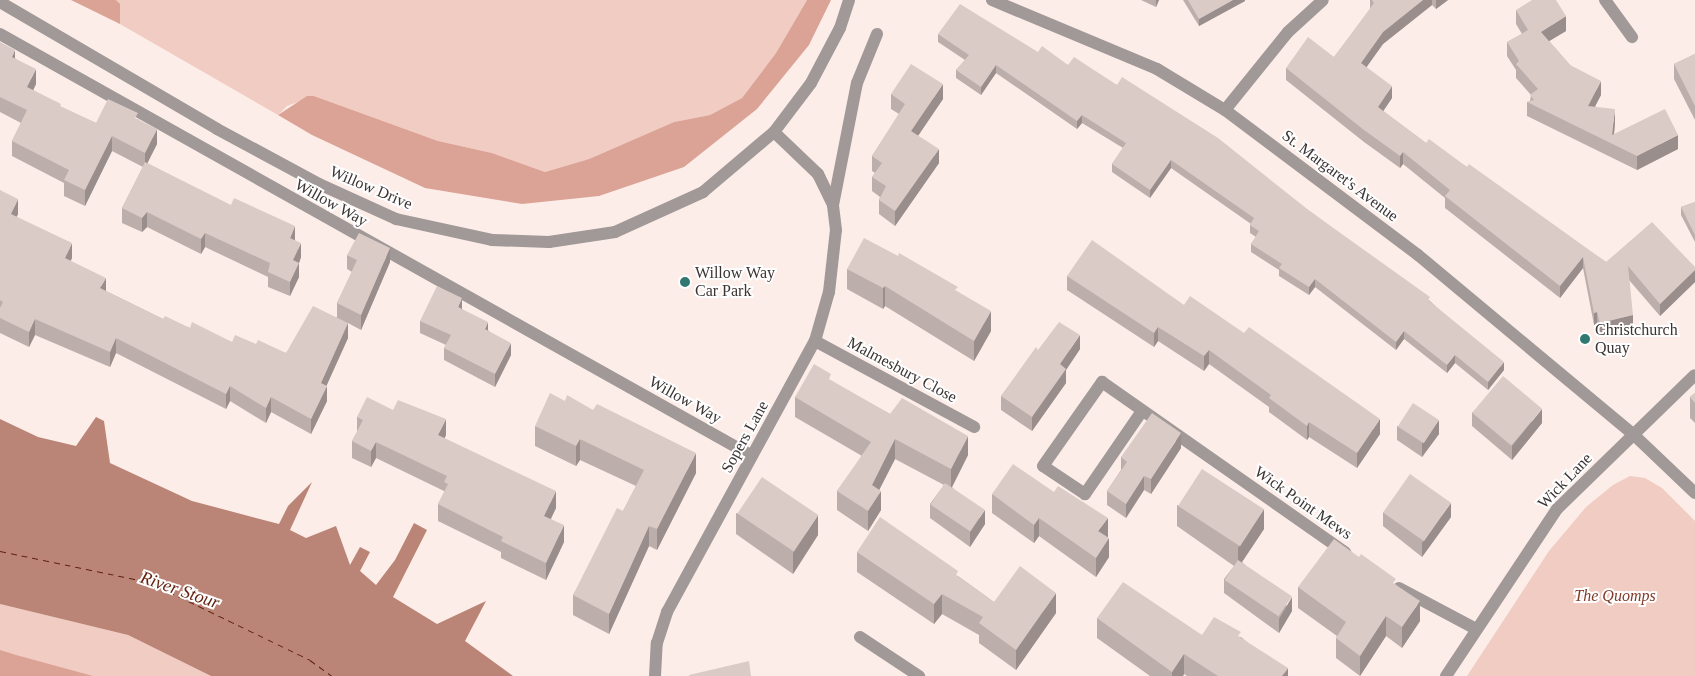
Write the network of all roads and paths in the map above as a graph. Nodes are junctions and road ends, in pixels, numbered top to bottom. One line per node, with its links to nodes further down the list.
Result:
1 (849, 0): 10 (street)
2 (992, 0): 9 (street, St. Margaret's Avenue)
3 (1323, 0): 9 (street)
4 (1605, 0): 8 (street)
5 (0, 2): 10 (street, Willow Drive)
6 (0, 34): 17 (street, Willow Way)
7 (877, 34): 11 (street, Sopers Lane)
8 (1632, 37)
9 (1225, 110): 16 (street, St. Margaret's Avenue)
10 (774, 132): 11 (street, Sopers Lane)
11 (833, 205): 12 (street, Sopers Lane)
12 (815, 341): 15 (street, Malmesbury Close); 17 (street, Sopers Lane)
13 (1695, 375): 16 (street, Wick Lane)
14 (1142, 411): 14 (street, Wick Point Mews); 19 (street, Wick Point Mews)
15 (974, 427)
16 (1634, 435): 18 (street, St. Margaret's Avenue); 21 (street, Wick Lane)
17 (752, 456): 23 (street, Sopers Lane)
18 (1695, 493)
19 (1357, 560)
20 (1388, 583): 21 (street)
21 (1476, 629): 25 (street, Wick Lane)
22 (860, 637): 24 (street)
23 (655, 676)
24 (919, 676)
25 (1446, 676)

